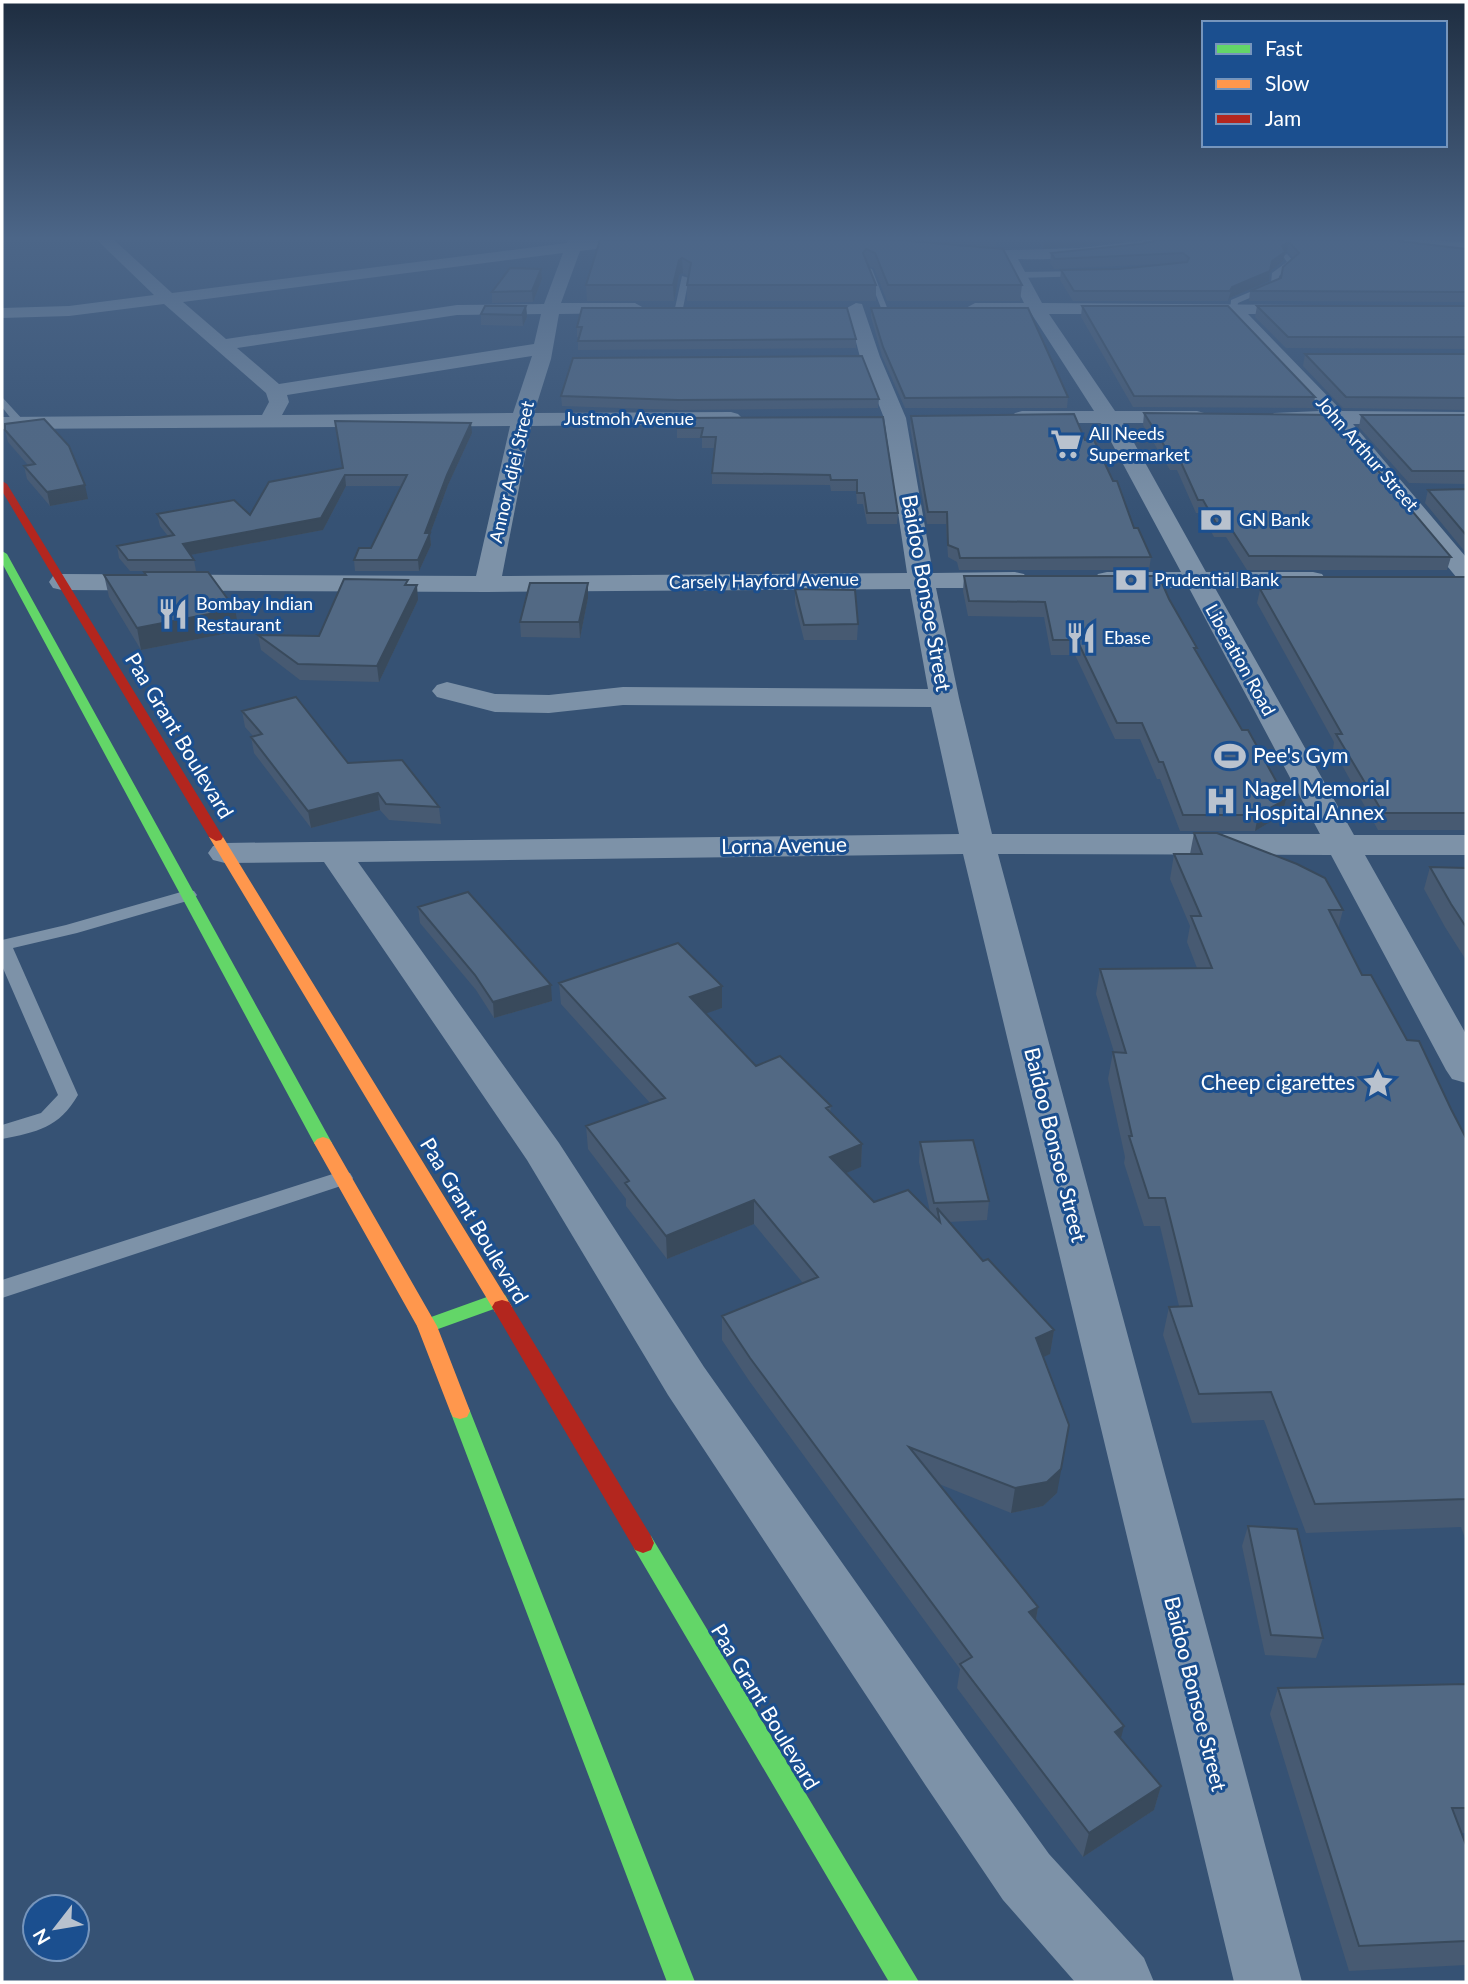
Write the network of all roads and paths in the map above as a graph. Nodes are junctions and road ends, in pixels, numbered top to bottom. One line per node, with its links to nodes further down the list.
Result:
1 (207, 333): 7 (street)
2 (304, 333): 7 (street)
3 (548, 333): 8 (street, Annor Adjei Street)
4 (866, 333): 28 (street, Baidoo Bonsoe Street)
5 (1052, 333): 13 (street, Liberation Road)
6 (1257, 333): 9 (street, John Arthur Street)
7 (220, 345): 11 (street)
8 (546, 355): 11 (street); 20 (street, Annor Adjei Street)
9 (1282, 357): 10 (street); 18 (street, John Arthur Street)
10 (1308, 357)
11 (275, 391): 21 (street)
12 (2, 400): 22 (lane)
13 (1108, 416): 14 (street); 15 (street); 31 (street, Liberation Road)
14 (1002, 417)
15 (1213, 417)
16 (1267, 417): 18 (street)
17 (757, 418): 20 (street, Justmoh Avenue)
18 (1336, 418): 19 (street); 24 (street, John Arthur Street)
19 (1466, 418)
20 (522, 419): 21 (street, Justmoh Avenue); 36 (street, Annor Adjei Street)
21 (264, 420): 22 (street, Justmoh Avenue)
22 (11, 423)
23 (2, 484): 35 (main road, Paa Grant Boulevard)
24 (1402, 492): 25 (street); 27 (street, John Arthur Street)
25 (1428, 493)
26 (2, 554): 44 (main road)
27 (1466, 573)
28 (921, 580): 29 (street, Carsely Hayford Avenue); 36 (street, Carsely Hayford Avenue); 38 (street, Baidoo Bonsoe Street)
29 (1033, 580)
30 (1089, 580): 31 (street)
31 (1196, 580): 32 (street); 41 (street, Liberation Road)
32 (1334, 580)
33 (1440, 580): 34 (street)
34 (1466, 581)
35 (62, 582): 36 (street, Carsely Hayford Avenue); 43 (main road, Paa Grant Boulevard)
36 (487, 584)
37 (447, 691): 38 (street)
38 (944, 698): 39 (street, Baidoo Bonsoe Street)
39 (978, 844): 41 (street, Lorna Avenue); 42 (street, Lorna Avenue); 52 (street, Baidoo Bonsoe Street)
40 (1466, 845): 41 (street, Lorna Avenue)
41 (1343, 846): 46 (street, Liberation Road)
42 (334, 852): 43 (street, Lorna Avenue); 55 (street)
43 (225, 853): 50 (main road, Paa Grant Boulevard)
44 (188, 895): 45 (lane); 48 (main road)
45 (2, 945): 47 (lane)
46 (1466, 1070)
47 (2, 1132)
48 (342, 1178): 49 (lane); 51 (main road)
49 (2, 1289)
50 (498, 1300): 51 (main road); 54 (main road, Paa Grant Boulevard)
51 (427, 1326): 53 (main road)
52 (1268, 1981)
53 (681, 1982)
54 (905, 1982)
55 (1120, 1982)

